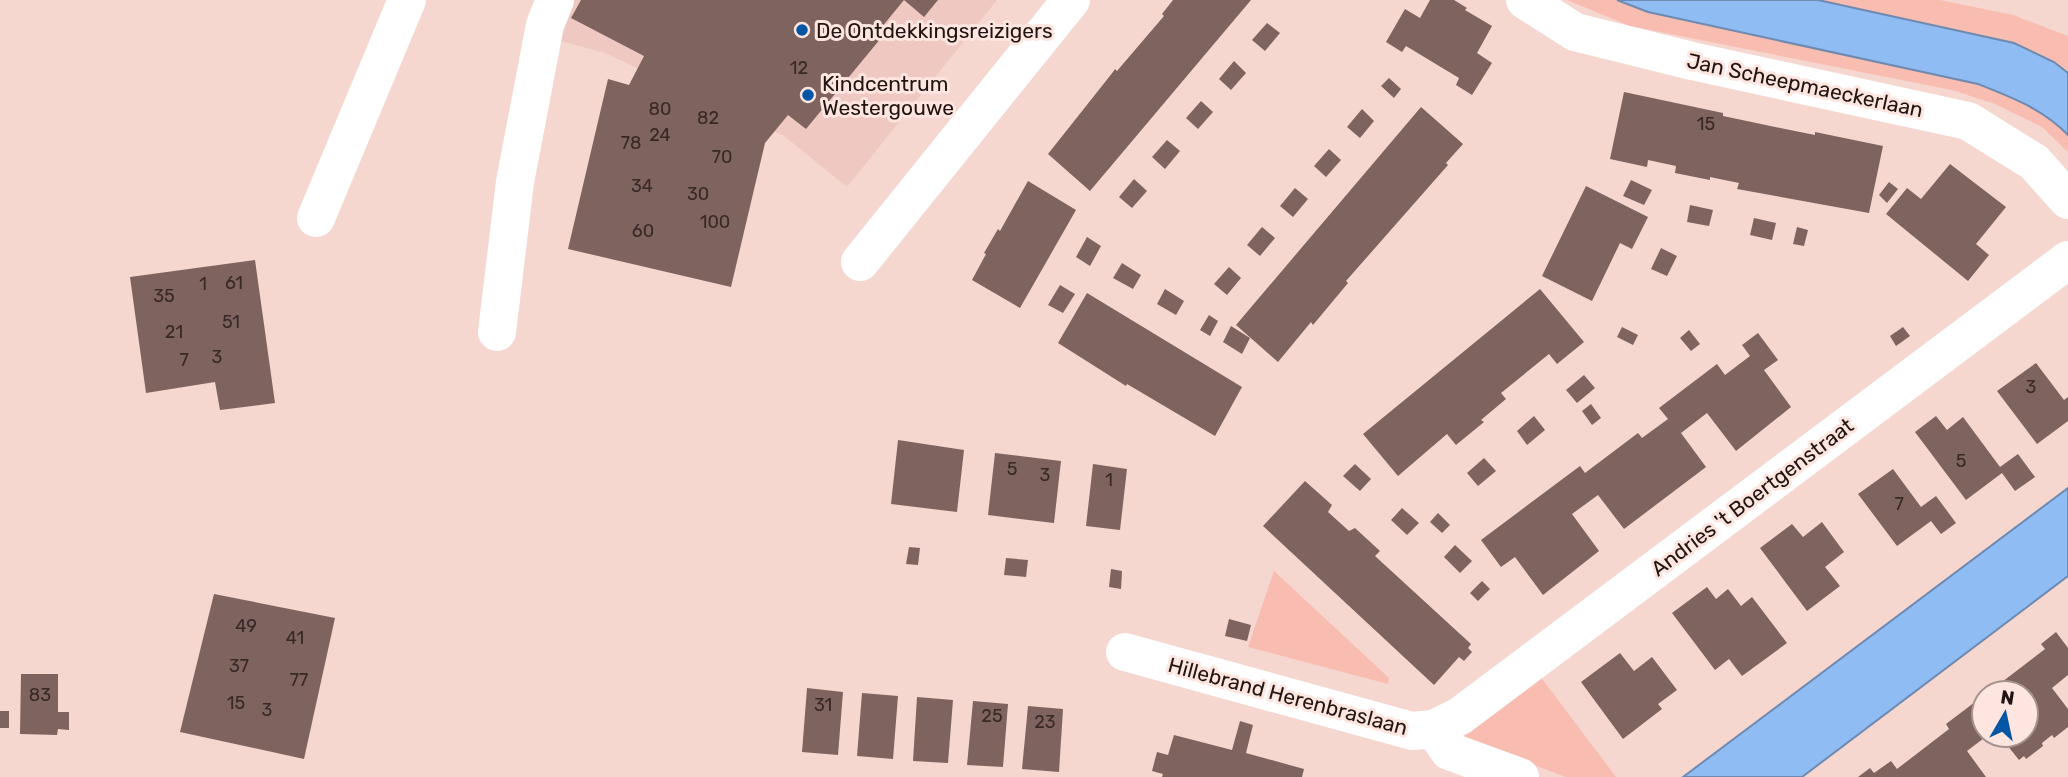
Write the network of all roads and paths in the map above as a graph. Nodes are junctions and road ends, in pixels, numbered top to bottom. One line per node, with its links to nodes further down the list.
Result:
1 (407, 0): 6 (street)
2 (555, 0): 9 (street)
3 (1070, 0): 8 (street)
4 (1525, 0): 5 (street, Jan Scheepmaeckerlaan)
5 (2068, 200)
6 (316, 218)
7 (2068, 260): 11 (street, Andries 't Boertgenstraat)
8 (860, 262)
9 (497, 332)
10 (1125, 652): 11 (street, Hillebrand Herenbraslaan)
11 (1434, 729): 12 (street, Hillebrand Herenbraslaan)
12 (1520, 777)

